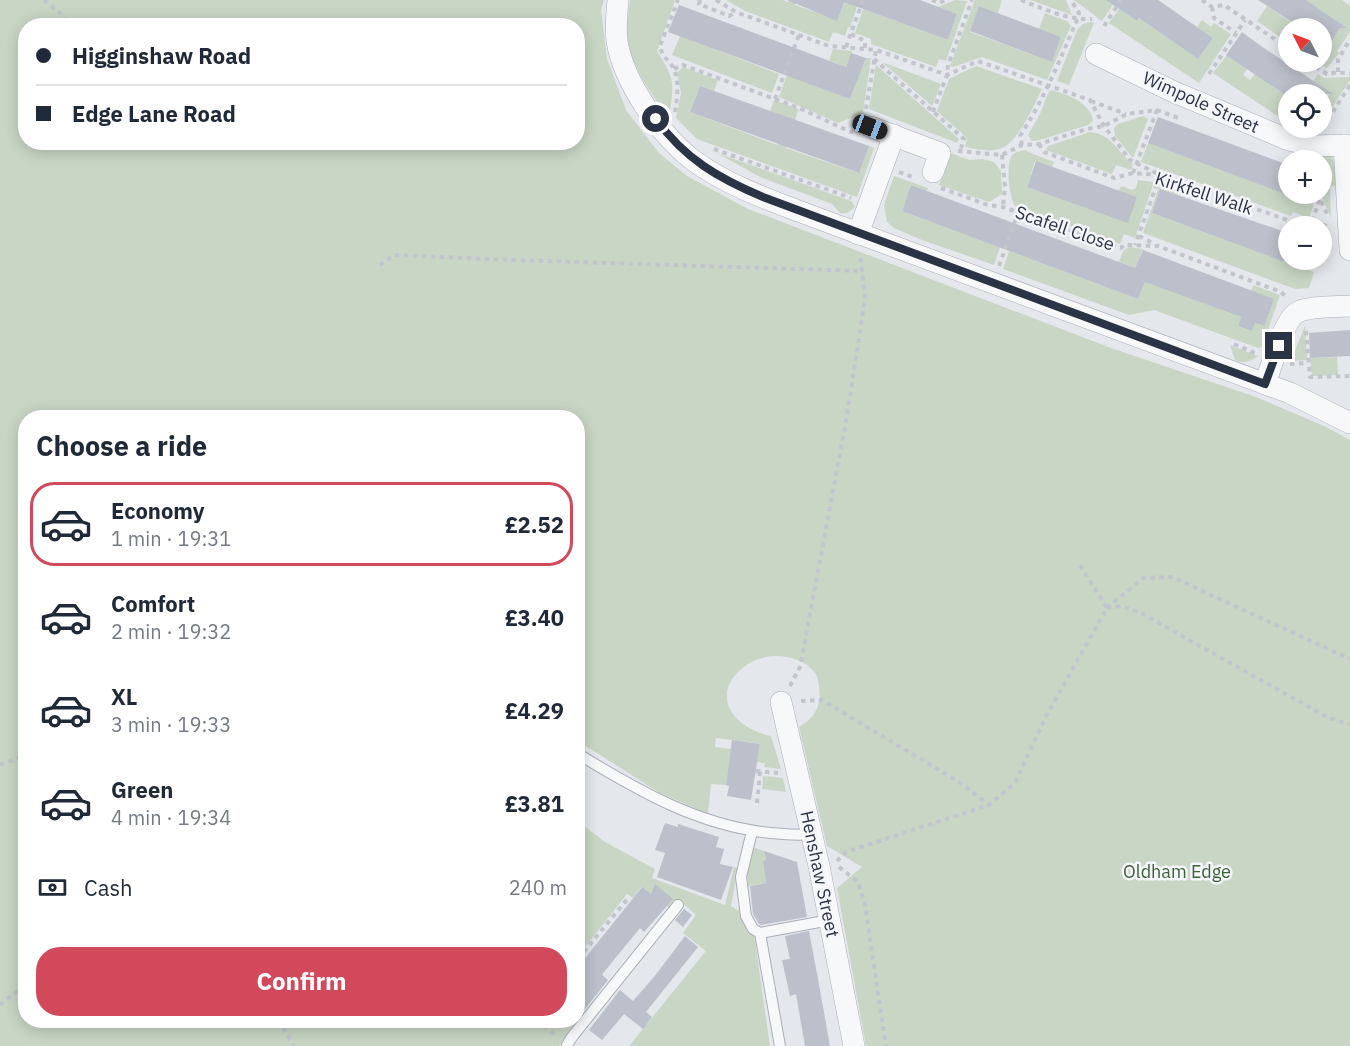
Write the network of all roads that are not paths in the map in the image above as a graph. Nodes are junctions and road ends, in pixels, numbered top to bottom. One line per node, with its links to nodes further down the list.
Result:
1 (618, 0): 7 (street)
2 (1096, 54): 5 (street, Wimpole Street)
3 (864, 124): 4 (street)
4 (894, 135): 6 (street); 7 (street)
5 (1347, 145): 8 (street, Wimpole Street)
6 (930, 180)
7 (858, 234): 10 (street)
8 (1350, 250)
9 (1350, 306): 10 (street)
10 (1265, 384): 11 (street)
11 (1350, 423)
12 (782, 702): 15 (street, Henshaw Street)
13 (585, 758): 14 (lane)
14 (752, 831): 15 (lane); 18 (lane)
15 (812, 834): 17 (street, Henshaw Street)
16 (678, 905): 19 (lane)
17 (830, 920): 18 (lane); 23 (street, Henshaw Street)
18 (760, 933): 22 (lane)
19 (585, 1022)
20 (580, 1028): 21 (lane)
21 (567, 1045)
22 (780, 1046)
23 (854, 1046)

